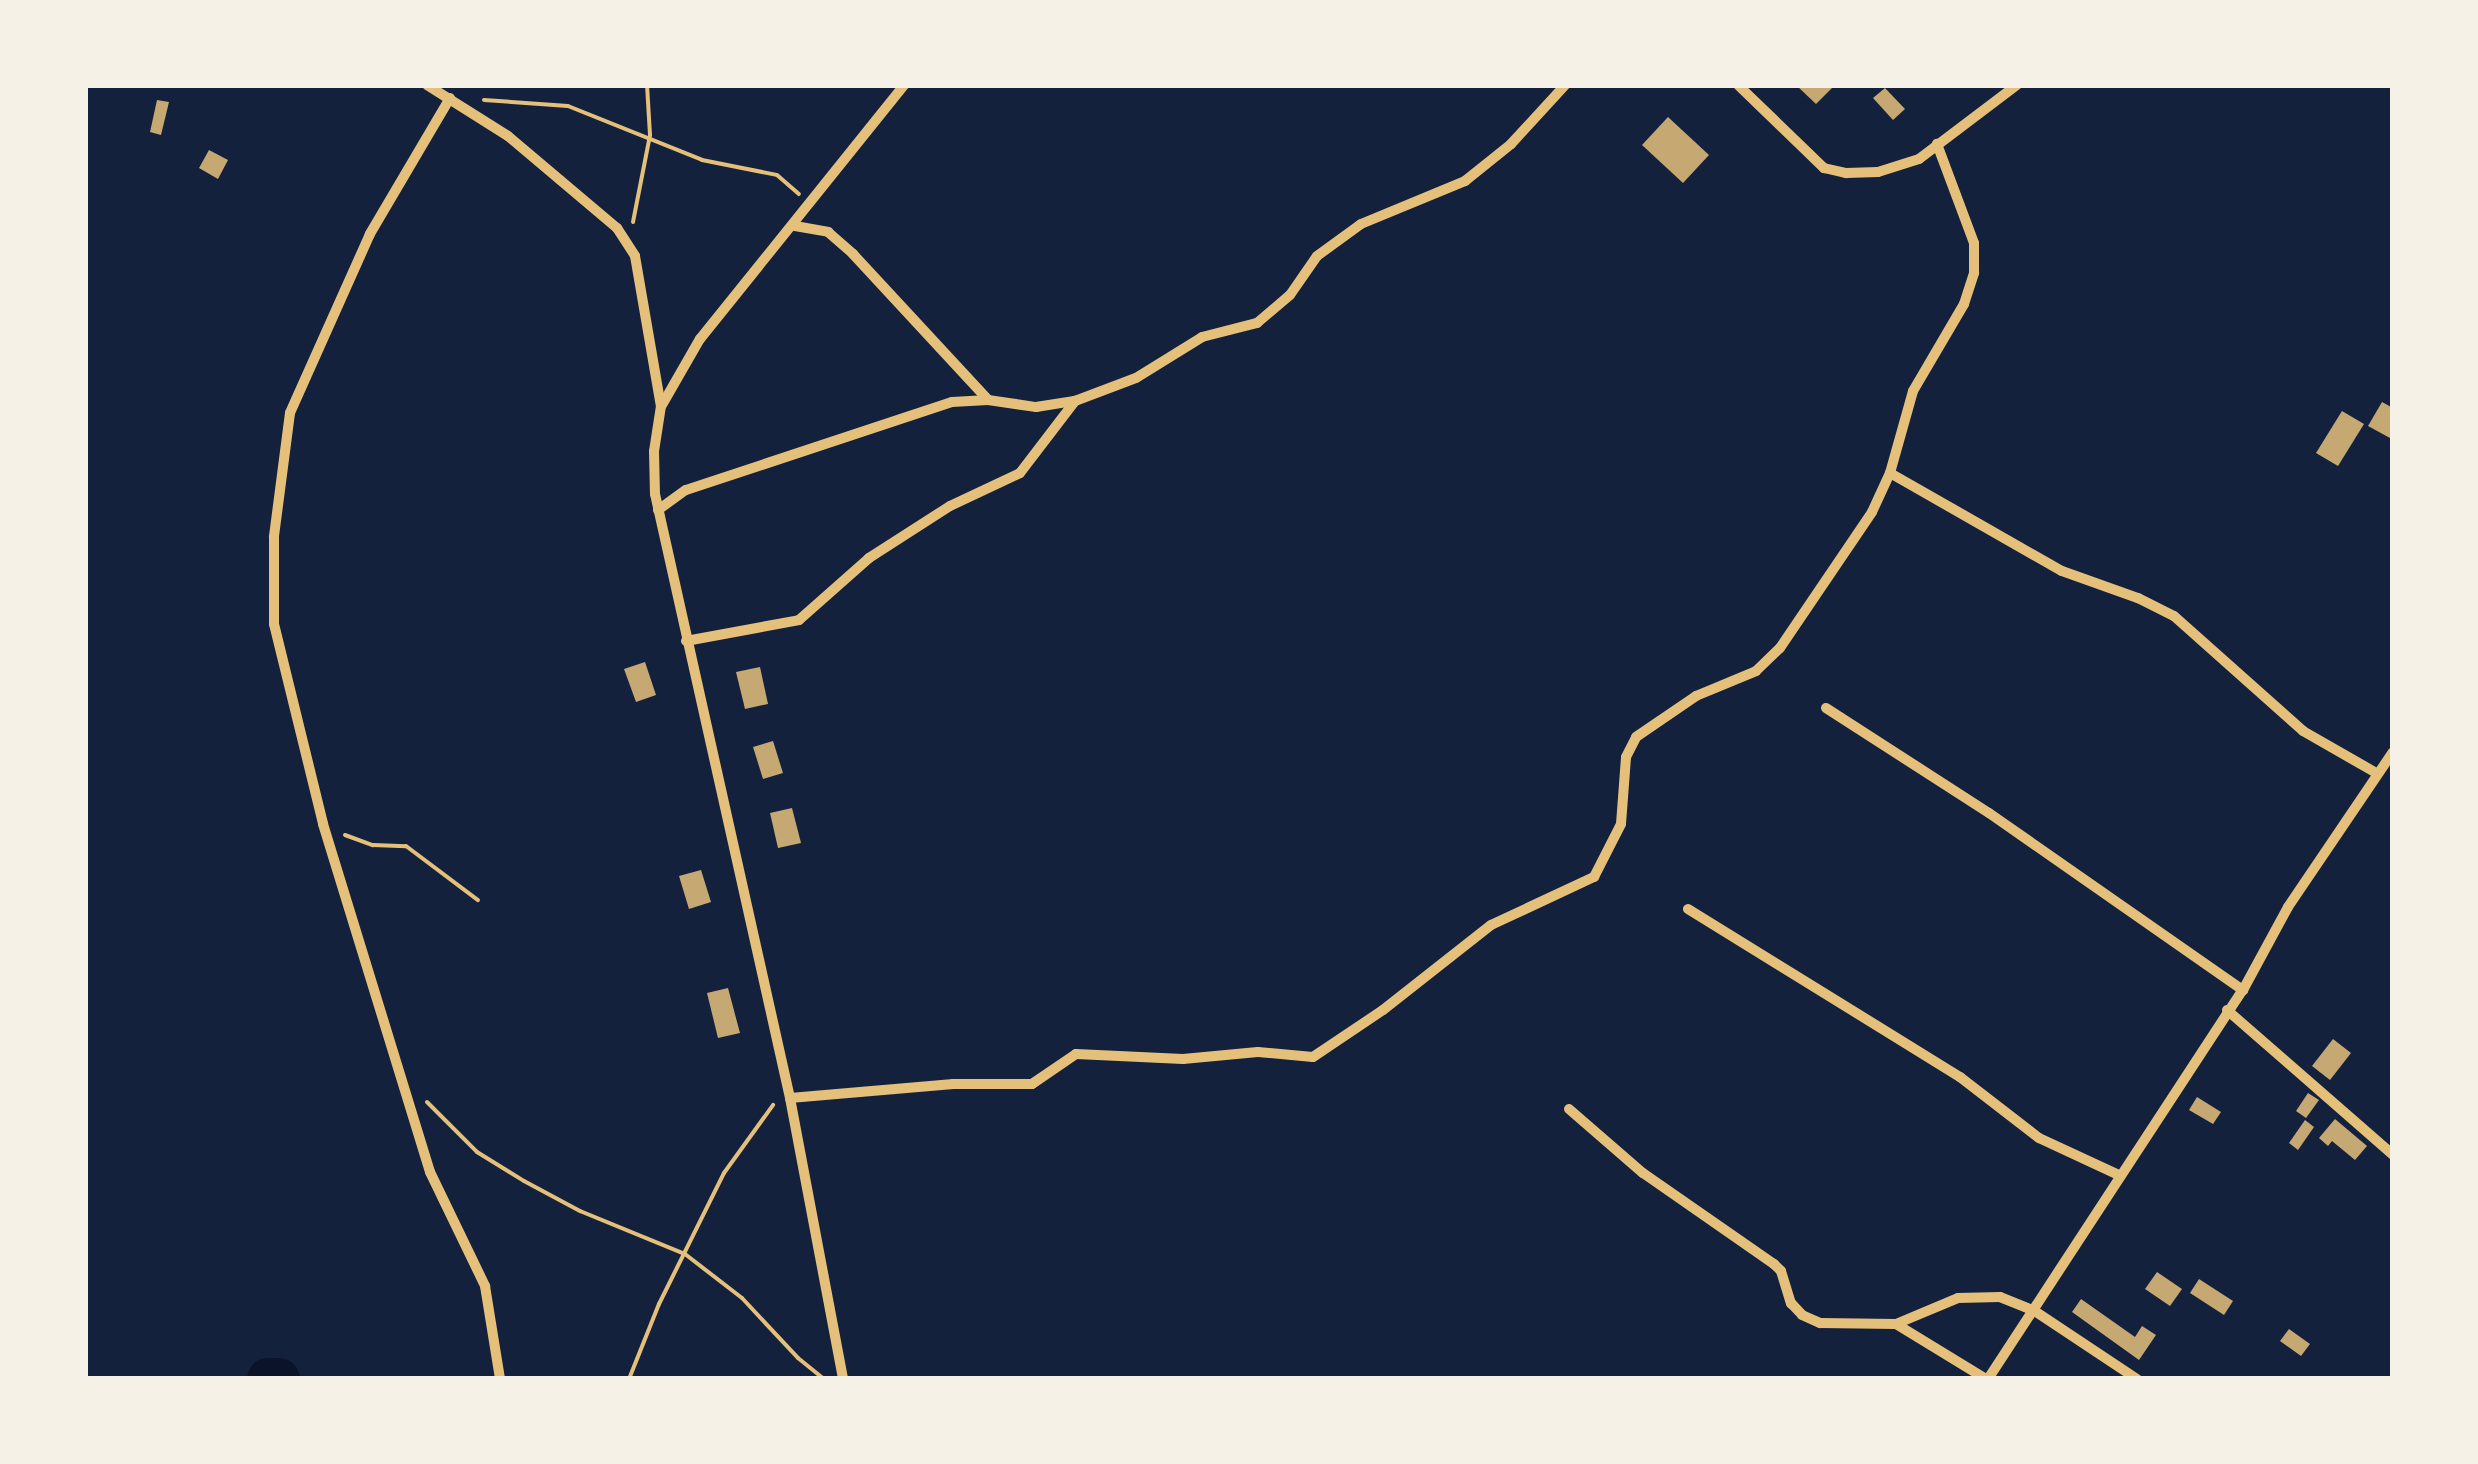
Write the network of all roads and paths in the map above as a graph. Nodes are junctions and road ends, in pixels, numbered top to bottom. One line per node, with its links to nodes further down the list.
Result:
1 (427, 85): 7 (street)
2 (647, 85): 8 (path)
3 (904, 85): 10 (street)
4 (1565, 85): 14 (street)
5 (1738, 85): 9 (street)
6 (2017, 85): 9 (street)
7 (450, 98): 8 (path); 12 (street); 22 (street)
8 (650, 135): 10 (path); 12 (path)
9 (1937, 144): 16 (street)
10 (810, 208): 11 (street)
11 (795, 226): 13 (street); 15 (street)
12 (629, 242): 15 (street)
13 (988, 400): 14 (street); 17 (street)
14 (1075, 401): 18 (street)
15 (661, 406): 17 (street)
16 (1890, 473): 21 (street); 27 (street)
17 (658, 510): 18 (street)
18 (686, 641): 27 (street)
19 (1826, 708): 25 (street)
20 (2393, 752): 21 (street)
21 (2378, 774): 25 (street)
22 (323, 824): 23 (path); 36 (street)
23 (478, 900)
24 (1688, 908): 32 (street)
25 (2243, 990): 26 (street)
26 (2226, 1010): 31 (street); 32 (street)
27 (790, 1098): 39 (street)
28 (425, 1100): 33 (path)
29 (776, 1101): 33 (path)
30 (1569, 1109): 35 (street)
31 (2393, 1156)
32 (2121, 1176): 34 (street)
33 (685, 1254): 37 (path); 38 (path)
34 (2033, 1310): 35 (street); 40 (street); 41 (street)
35 (1896, 1324): 40 (street)
36 (500, 1379)
37 (629, 1379)
38 (824, 1379)
39 (843, 1379)
40 (1987, 1379)
41 (2137, 1379)

